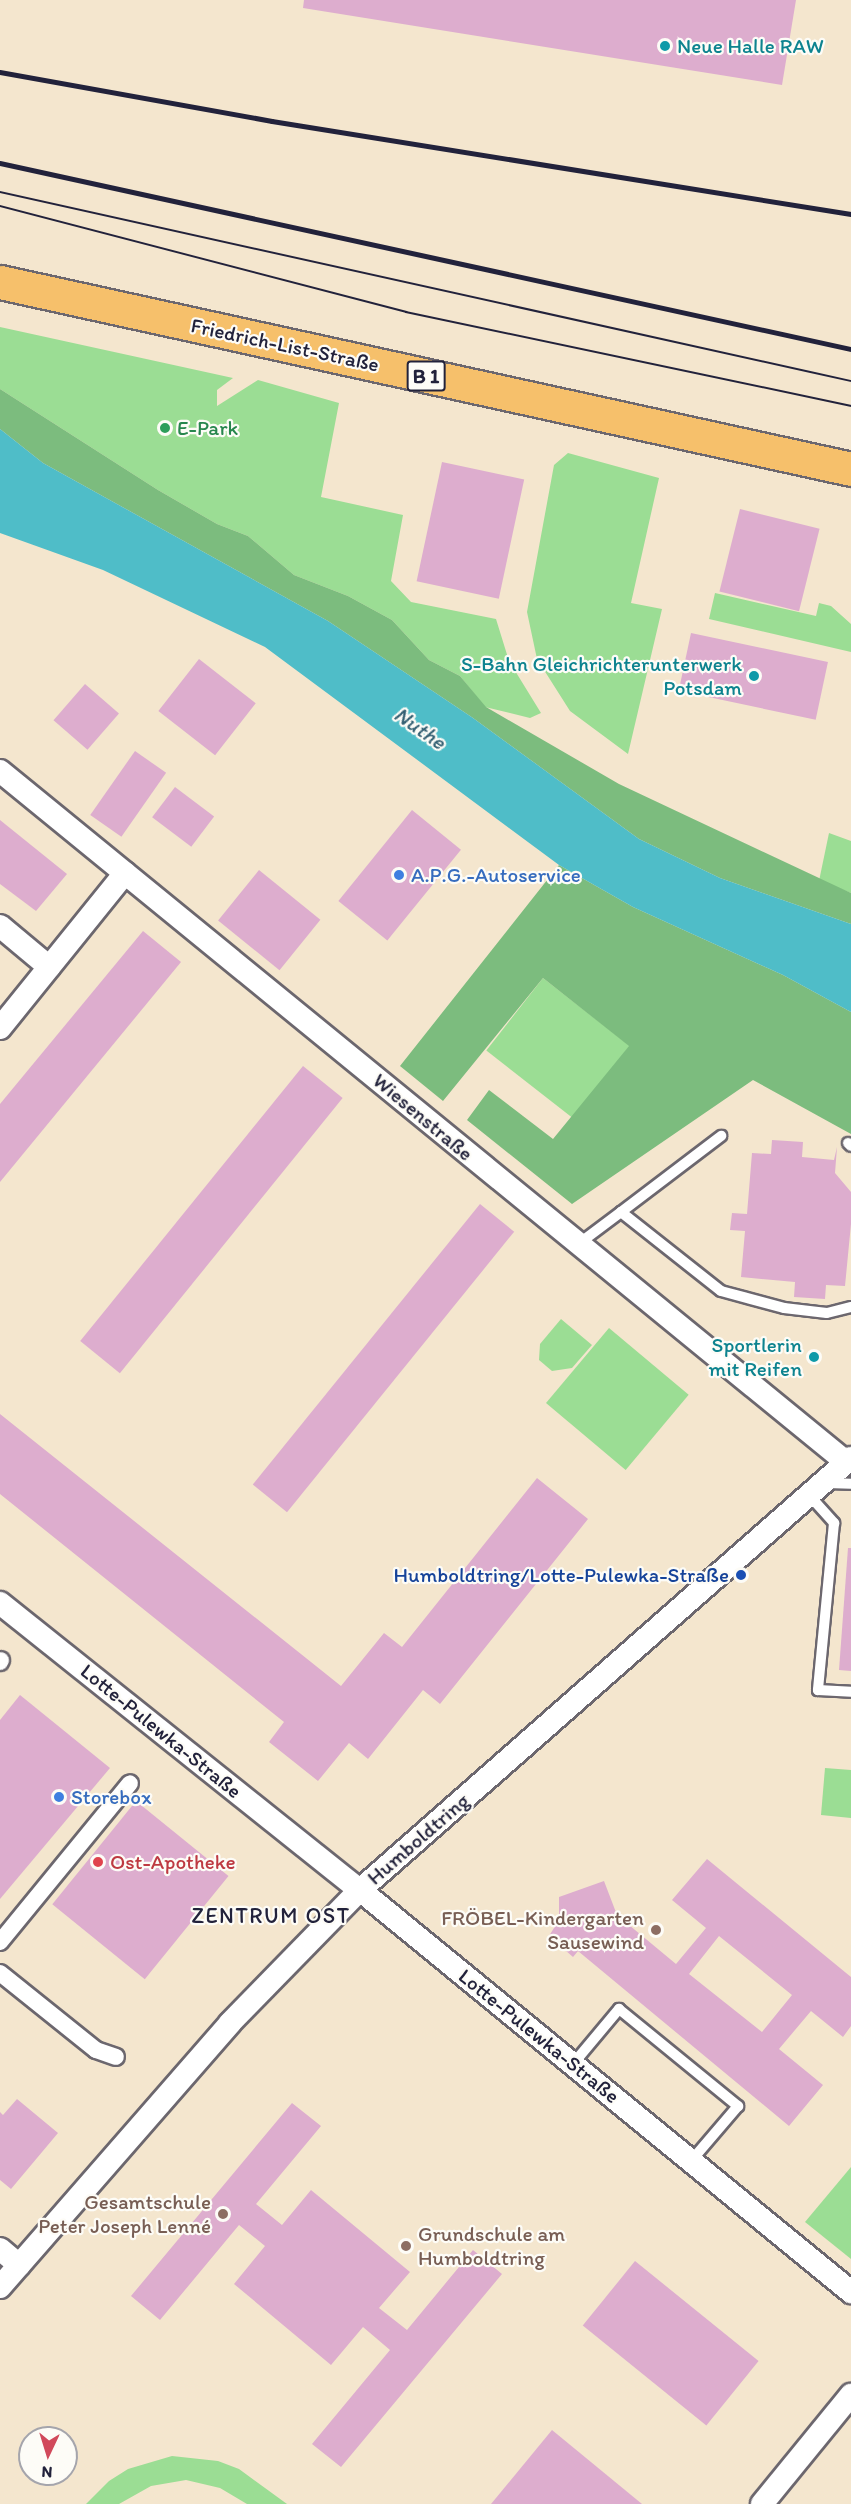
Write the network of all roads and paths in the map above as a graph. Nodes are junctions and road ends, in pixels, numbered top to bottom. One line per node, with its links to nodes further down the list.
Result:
1 (0, 282): 2 (main road, Friedrich-List-Straße / B 1)
2 (851, 470)
3 (0, 771): 4 (street, Wiesenstraße)
4 (124, 873): 6 (street); 10 (street, Wiesenstraße)
5 (0, 926): 6 (street)
6 (49, 967): 7 (street)
7 (0, 1028)
8 (721, 1136): 9 (lane)
9 (621, 1212): 10 (lane); 11 (lane)
10 (577, 1245): 12 (street, Wiesenstraße)
11 (851, 1307)
12 (849, 1468): 13 (street, Humboldtring)
13 (816, 1488): 15 (lane); 17 (street, Humboldtring)
14 (0, 1603): 17 (street, Lotte-Pulewka-Straße)
15 (851, 1692)
16 (130, 1783): 18 (street)
17 (360, 1890): 21 (street, Lotte-Pulewka-Straße); 24 (street, Humboldtring)
18 (0, 1942)
19 (0, 1973): 20 (street)
20 (116, 2057)
21 (573, 2064): 22 (street, Lotte-Pulewka-Straße); 22 (lane)
22 (691, 2161): 26 (street, Lotte-Pulewka-Straße)
23 (0, 2249): 24 (street)
24 (19, 2265): 25 (street, Humboldtring)
25 (0, 2287)
26 (851, 2292)
27 (846, 2410): 28 (street)
28 (762, 2504)

